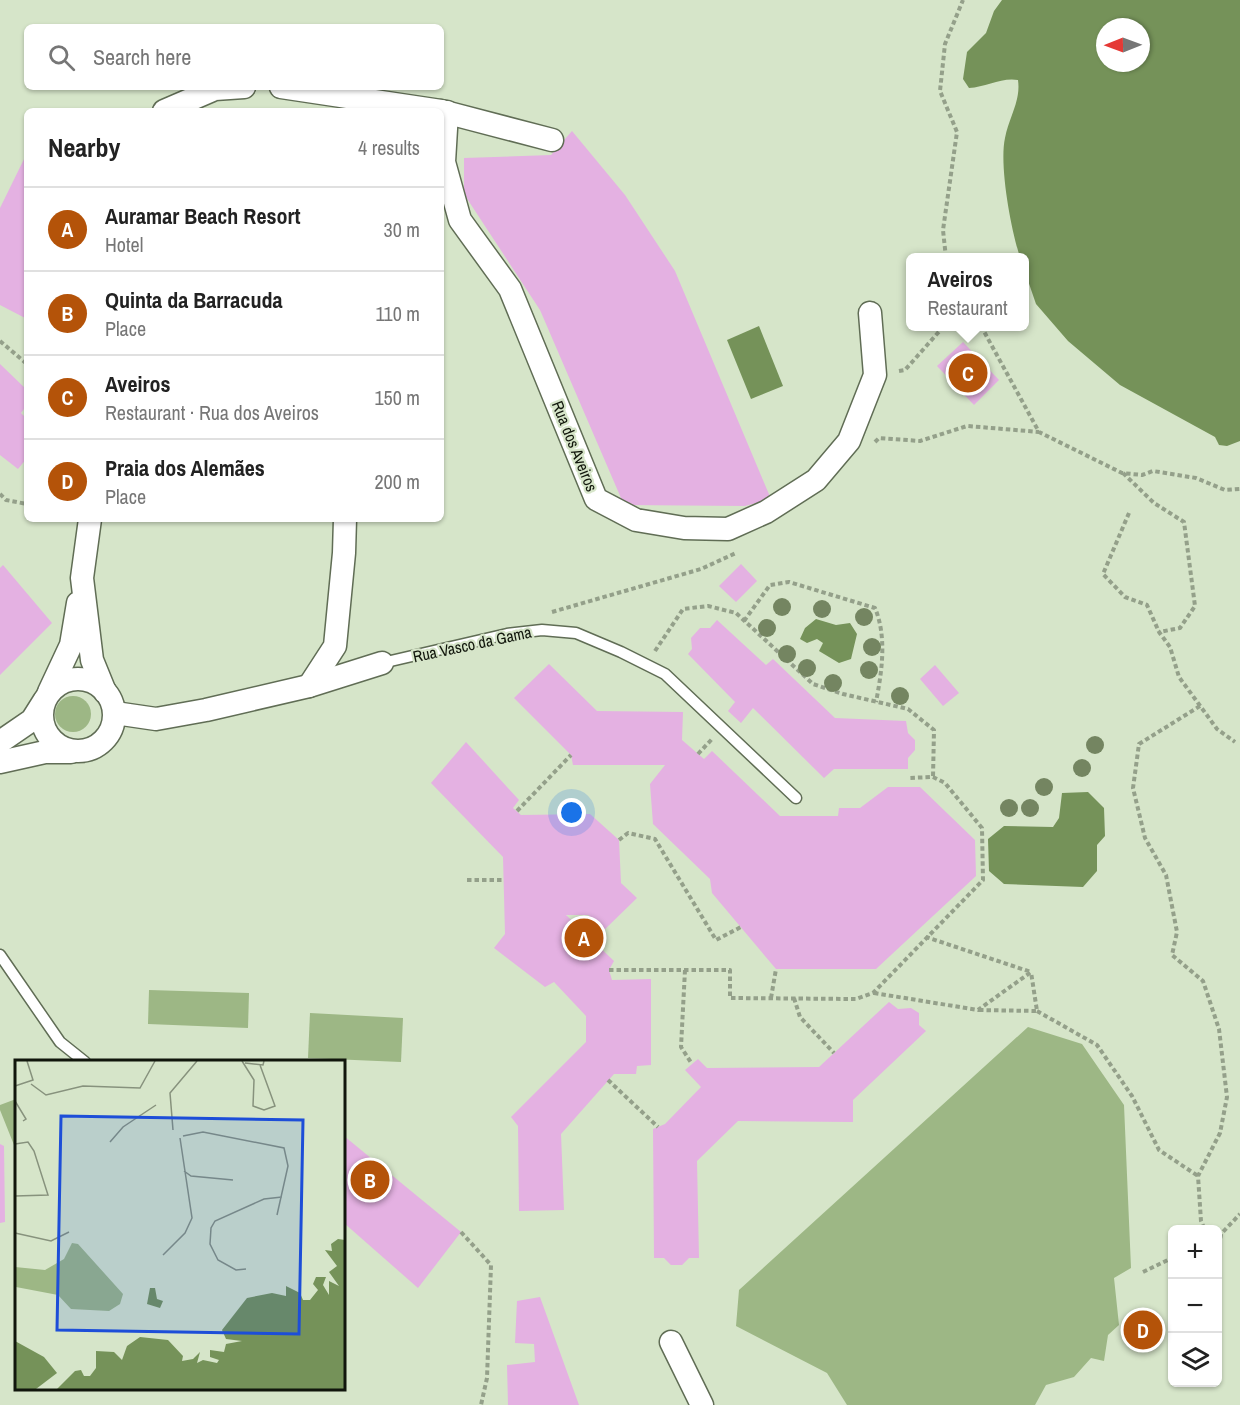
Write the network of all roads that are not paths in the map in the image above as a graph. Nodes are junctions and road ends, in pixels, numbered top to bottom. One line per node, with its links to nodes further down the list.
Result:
1 (213, 90): 3 (street)
2 (301, 90): 4 (street)
3 (171, 108)
4 (423, 108)
5 (444, 111): 6 (street)
6 (552, 140)
7 (444, 162): 8 (street, Rua dos Aveiros)
8 (870, 313)
9 (90, 522): 11 (street)
10 (345, 522): 13 (street)
11 (82, 578): 14 (street); 15 (street)
12 (382, 663): 13 (street, Rua Vasco da Gama); 20 (lane, Rua Vasco da Gama)
13 (309, 686): 16 (street, Rua Vasco da Gama)
14 (105, 692): 15 (street); 16 (street)
15 (46, 696): 17 (street); 18 (street)
16 (115, 714): 18 (street)
17 (0, 742)
18 (71, 752): 19 (street)
19 (0, 762)
20 (796, 798)
21 (0, 955): 22 (lane)
22 (83, 1060)
23 (671, 1342): 24 (street)
24 (702, 1405)

